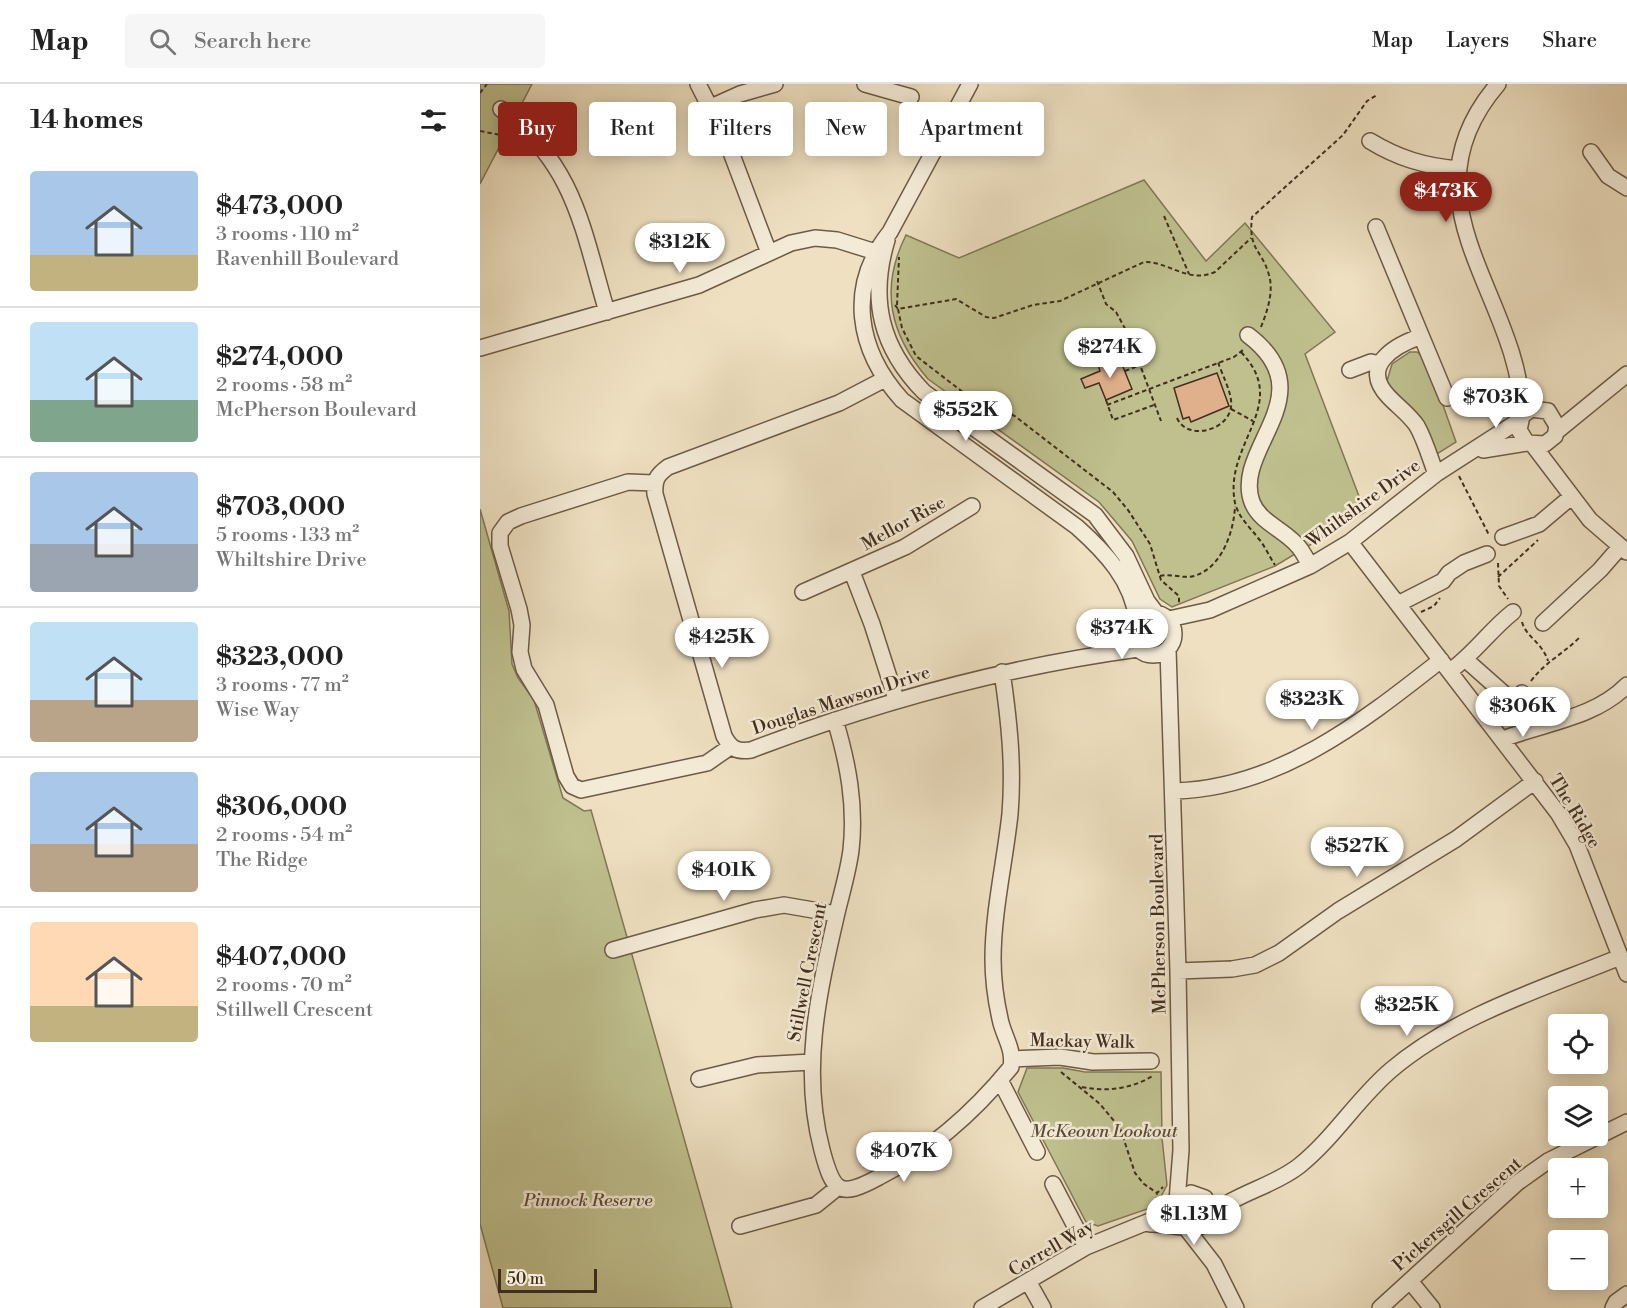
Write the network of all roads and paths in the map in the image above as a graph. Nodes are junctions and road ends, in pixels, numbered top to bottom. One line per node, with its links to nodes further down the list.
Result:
1 (487, 84): 7 (path)
2 (698, 84): 10 (street)
3 (775, 84): 11 (street)
4 (865, 84): 9 (street)
5 (970, 84): 25 (street)
6 (1498, 84): 18 (street)
7 (480, 93)
8 (1377, 95): 22 (path)
9 (911, 97)
10 (708, 102)
11 (722, 102)
12 (480, 131): 13 (path)
13 (498, 134)
14 (1370, 141): 18 (street)
15 (1591, 152): 19 (street)
16 (550, 156): 30 (street)
17 (730, 156): 24 (street)
18 (1458, 169): 39 (street)
19 (1627, 188)
20 (1164, 216): 26 (path)
21 (1376, 227): 32 (street)
22 (1251, 238): 26 (path); 31 (path)
23 (900, 248): 29 (path)
24 (769, 253): 25 (street); 30 (street)
25 (878, 253): 28 (street); 43 (street)
26 (1189, 274): 27 (path)
27 (1097, 281): 29 (path); 34 (path)
28 (879, 306): 29 (path); 76 (street)
29 (898, 307): 71 (path)
30 (607, 312): 33 (street)
31 (1250, 337): 36 (path); 69 (street)
32 (1419, 337): 37 (street); 45 (street)
33 (480, 348)
34 (1134, 349): 35 (path); 38 (path)
35 (1119, 357)
36 (1218, 362): 44 (path); 50 (path)
37 (1380, 363): 40 (street); 60 (street)
38 (1140, 365): 41 (path); 44 (path)
39 (1516, 368): 51 (street); 53 (street)
40 (1350, 370)
41 (1125, 371)
42 (1627, 374): 47 (street)
43 (883, 380): 61 (street); 78 (street)
44 (1149, 389): 48 (path); 49 (path)
45 (1447, 398)
46 (1106, 400): 48 (path)
47 (1596, 400): 51 (street); 56 (street)
48 (1107, 405): 49 (path)
49 (1154, 405): 54 (path)
50 (1231, 410): 52 (path); 55 (path)
51 (1546, 410): 53 (street); 56 (street)
52 (1177, 418)
53 (1521, 418): 57 (street); 58 (street, Whiltshire Drive)
54 (1161, 421)
55 (1253, 421)
56 (1555, 434): 57 (street); 62 (street)
57 (1530, 444): 58 (street, Whiltshire Drive); 62 (street)
58 (1472, 453): 59 (street, Whiltshire Drive)
59 (1453, 464): 60 (street, Whiltshire Drive); 67 (path)
60 (1436, 474): 66 (street, Whiltshire Drive)
61 (654, 483): 94 (street); 94 (street)
62 (1567, 493): 65 (street); 68 (street)
63 (1235, 503): 71 (path)
64 (972, 506): 70 (street, Mellor Rise)
65 (1542, 522): 67 (street); 72 (path)
66 (1350, 542): 69 (street, Whiltshire Drive); 74 (street, The Ridge)
67 (1495, 549): 72 (path); 74 (street)
68 (1624, 549): 77 (street)
69 (1310, 566): 76 (street, Whiltshire Drive)
70 (852, 572): 73 (street, Mellor Rise); 90 (street, Mellor Rise)
71 (1161, 576): 76 (path)
72 (1498, 577): 75 (path)
73 (803, 592)
74 (1398, 604): 85 (street, The Ridge)
75 (1515, 609): 83 (street); 84 (path)
76 (1170, 621): 78 (street); 80 (street)
77 (1543, 622)
78 (1135, 627): 81 (street); 82 (street, Douglas Mawson Drive)
79 (1579, 638): 84 (path)
80 (1168, 649): 81 (street); 89 (street, McPherson Boulevard)
81 (1144, 652): 82 (street, Douglas Mawson Drive); 89 (street, McPherson Boulevard)
82 (1095, 655): 86 (street, Douglas Mawson Drive)
83 (1466, 660): 85 (street); 88 (street)
84 (1548, 661): 88 (path)
85 (1445, 666): 93 (street, The Ridge); 96 (street)
86 (1002, 672): 90 (street, Douglas Mawson Drive); 102 (street)
87 (1627, 685): 92 (street)
88 (1516, 696): 92 (street)
89 (1170, 698): 96 (street, McPherson Boulevard)
90 (896, 699): 91 (street, Douglas Mawson Drive)
91 (835, 720): 94 (street, Douglas Mawson Drive); 97 (street, Stillwell Crescent)
92 (1533, 728): 93 (street)
93 (1503, 739): 95 (street, The Ridge)
94 (730, 747)
95 (1535, 781): 99 (street, The Ridge); 100 (street)
96 (1175, 791): 100 (street, McPherson Boulevard)
97 (836, 914): 98 (street); 104 (street, Stillwell Crescent)
98 (613, 950)
99 (1620, 957): 101 (street, The Ridge); 116 (street)
100 (1179, 971): 110 (street, McPherson Boulevard)
101 (1627, 974)
102 (1012, 1059): 103 (street, Mackay Walk); 107 (street)
103 (1043, 1059): 105 (street, Mackay Walk); 108 (path)
104 (811, 1062): 106 (street); 113 (street, Stillwell Crescent)
105 (1156, 1066): 108 (path)
106 (699, 1079)
107 (1000, 1080): 111 (street); 113 (street)
108 (1079, 1086): 114 (path)
109 (1627, 1122): 124 (street, Pickersgill Crescent)
110 (1181, 1150): 115 (street, McPherson Boulevard); 117 (street, McPherson Boulevard)
111 (1037, 1152)
112 (1053, 1184): 122 (street)
113 (837, 1188): 120 (street)
114 (1157, 1193)
115 (1203, 1197): 116 (street); 117 (street); 118 (street)
116 (1240, 1197): 118 (street)
117 (1176, 1202): 119 (street, Correll Way); 121 (street)
118 (1207, 1220): 121 (street); 123 (street)
119 (1140, 1225): 121 (street, Correll Way); 122 (street, Correll Way)
120 (740, 1226)
121 (1184, 1226): 123 (street)
122 (1086, 1248): 125 (street, Correll Way)
123 (1214, 1264): 129 (street)
124 (1410, 1281): 130 (street, Pickersgill Crescent); 131 (street)
125 (1029, 1283): 127 (street, Correll Way); 128 (street)
126 (1626, 1295): 132 (street)
127 (982, 1308)
128 (1043, 1308)
129 (1236, 1308)
130 (1380, 1308)
131 (1432, 1308)
132 (1613, 1308)

